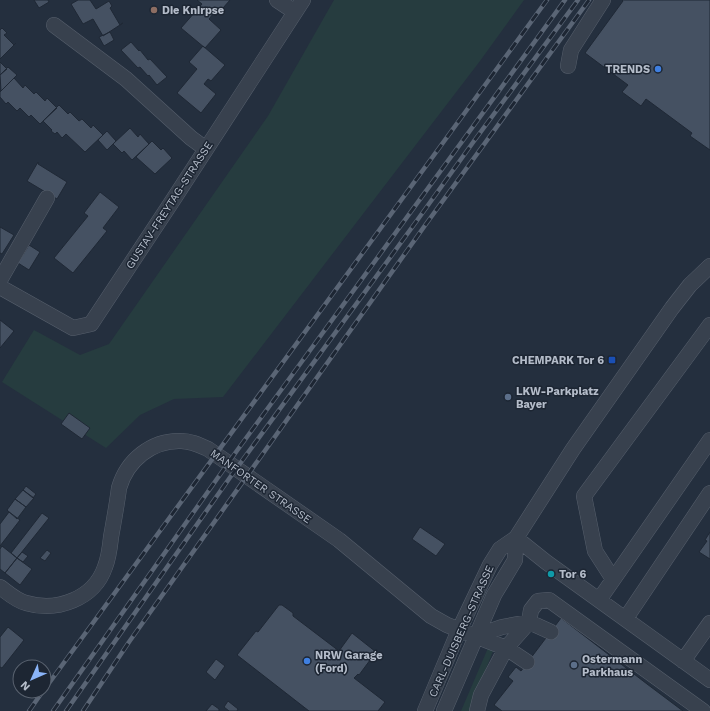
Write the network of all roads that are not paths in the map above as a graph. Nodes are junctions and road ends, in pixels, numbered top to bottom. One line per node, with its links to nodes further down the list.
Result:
1 (278, 0): 3 (street)
2 (603, 0): 5 (street)
3 (299, 6): 6 (street, GUSTAV-FREYTAG-STRASSE)
4 (54, 25): 6 (street)
5 (568, 66)
6 (206, 149): 10 (street, GUSTAV-FREYTAG-STRASSE)
7 (46, 198): 9 (street)
8 (710, 266): 14 (street, CARL-DUISBERG-STRASSE)
9 (0, 280)
10 (0, 287)
11 (710, 325): 15 (street)
12 (710, 440): 15 (street)
13 (710, 493): 18 (street)
14 (516, 538): 17 (street); 21 (street, CARL-DUISBERG-STRASSE); 23 (street, CARL-DUISBERG-STRASSE)
15 (613, 579): 17 (street)
16 (0, 587): 21 (street, MANFORTER STRASSE)
17 (599, 600): 18 (street)
18 (626, 618): 25 (street)
19 (529, 622): 22 (street); 23 (street); 24 (street); 31 (street)
20 (710, 623): 25 (street)
21 (459, 630): 23 (street, MANFORTER STRASSE); 28 (street, CARL-DUISBERG-STRASSE)
22 (551, 632)
23 (476, 636): 24 (street, MANFORTER STRASSE); 29 (street, CARL-DUISBERG-STRASSE)
24 (506, 648): 26 (street, MANFORTER STRASSE); 30 (street)
25 (683, 661): 27 (street)
26 (527, 662)
27 (710, 680)
28 (425, 711)
29 (444, 711)
30 (477, 711)
31 (703, 711)

